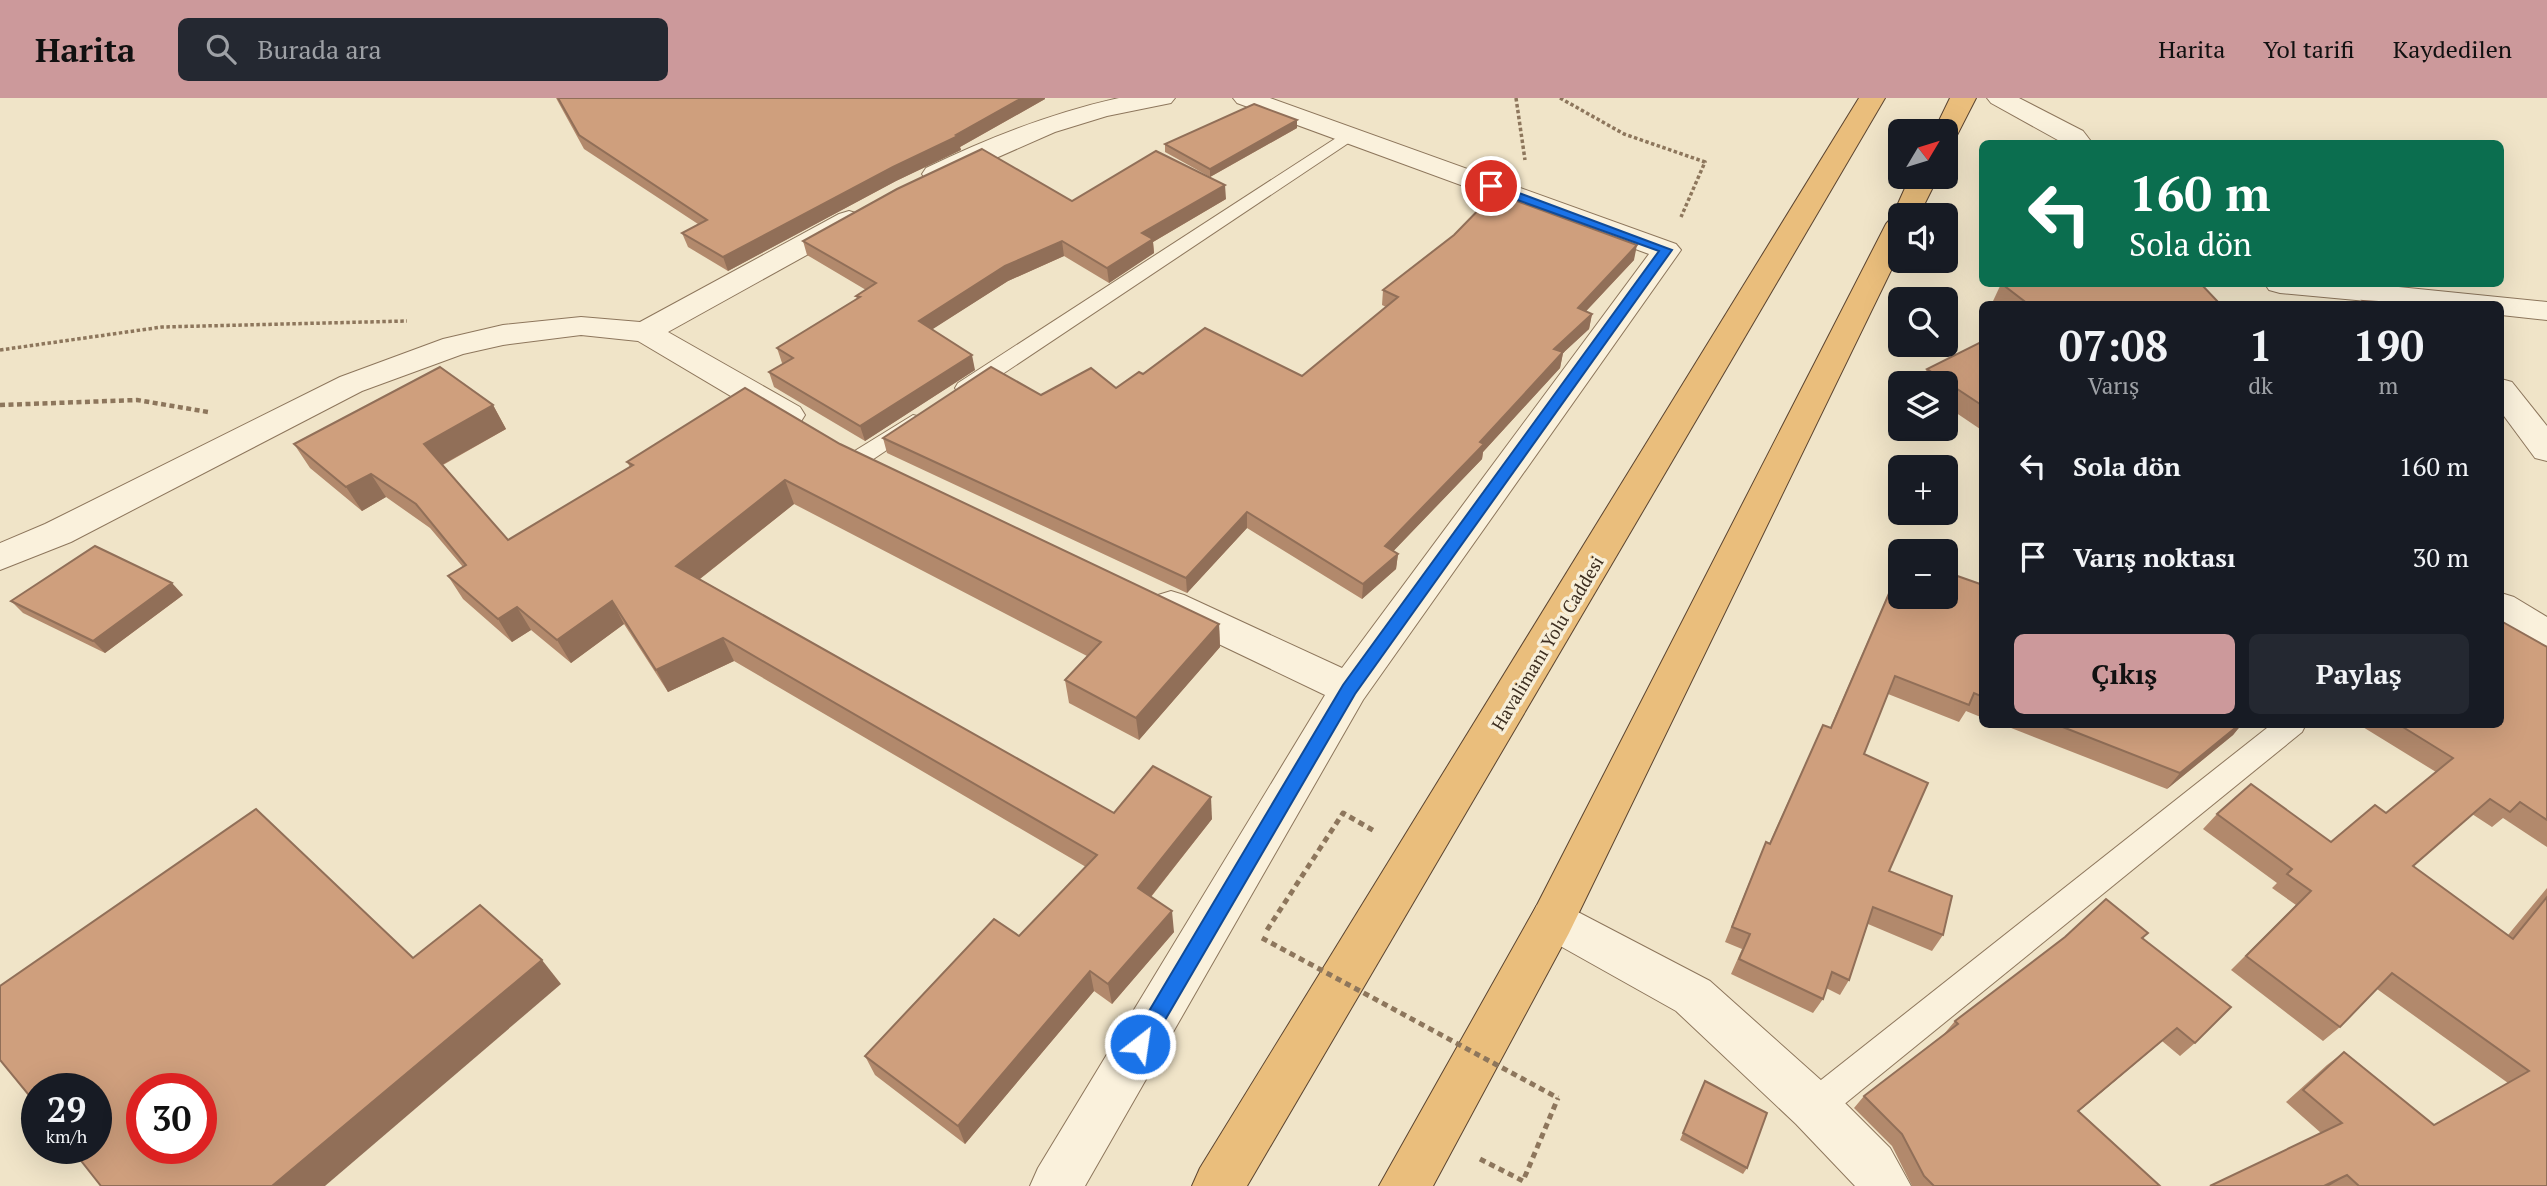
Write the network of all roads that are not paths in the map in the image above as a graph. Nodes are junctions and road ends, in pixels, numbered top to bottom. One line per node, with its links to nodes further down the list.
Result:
1 (1162, 98): 9 (street)
2 (1246, 98): 7 (street)
3 (1872, 98): 32 (highway, Havalimanı Yolu Caddesi)
4 (1964, 98): 6 (highway)
5 (2000, 98): 8 (street)
6 (1953, 119)
7 (1350, 134): 18 (lane); 27 (street)
8 (2077, 140)
9 (912, 186)
10 (875, 205): 16 (street)
11 (1888, 248): 29 (highway)
12 (2306, 287): 13 (street)
13 (2424, 301)
14 (2504, 306): 15 (street)
15 (2547, 310)
16 (645, 332): 20 (street); 23 (street)
17 (2504, 393): 21 (street)
18 (954, 395)
19 (931, 411): 20 (lane)
20 (837, 443): 22 (street)
21 (2547, 450)
22 (899, 475)
23 (0, 556)
24 (1137, 588): 27 (street)
25 (2504, 609): 26 (street)
26 (2547, 635)
27 (1349, 690): 31 (street)
28 (2287, 728): 30 (lane)
29 (1553, 919): 30 (street); 33 (highway)
30 (1814, 1107): 34 (street)
31 (1056, 1186)
32 (1218, 1186)
33 (1405, 1186)
34 (1885, 1186)

